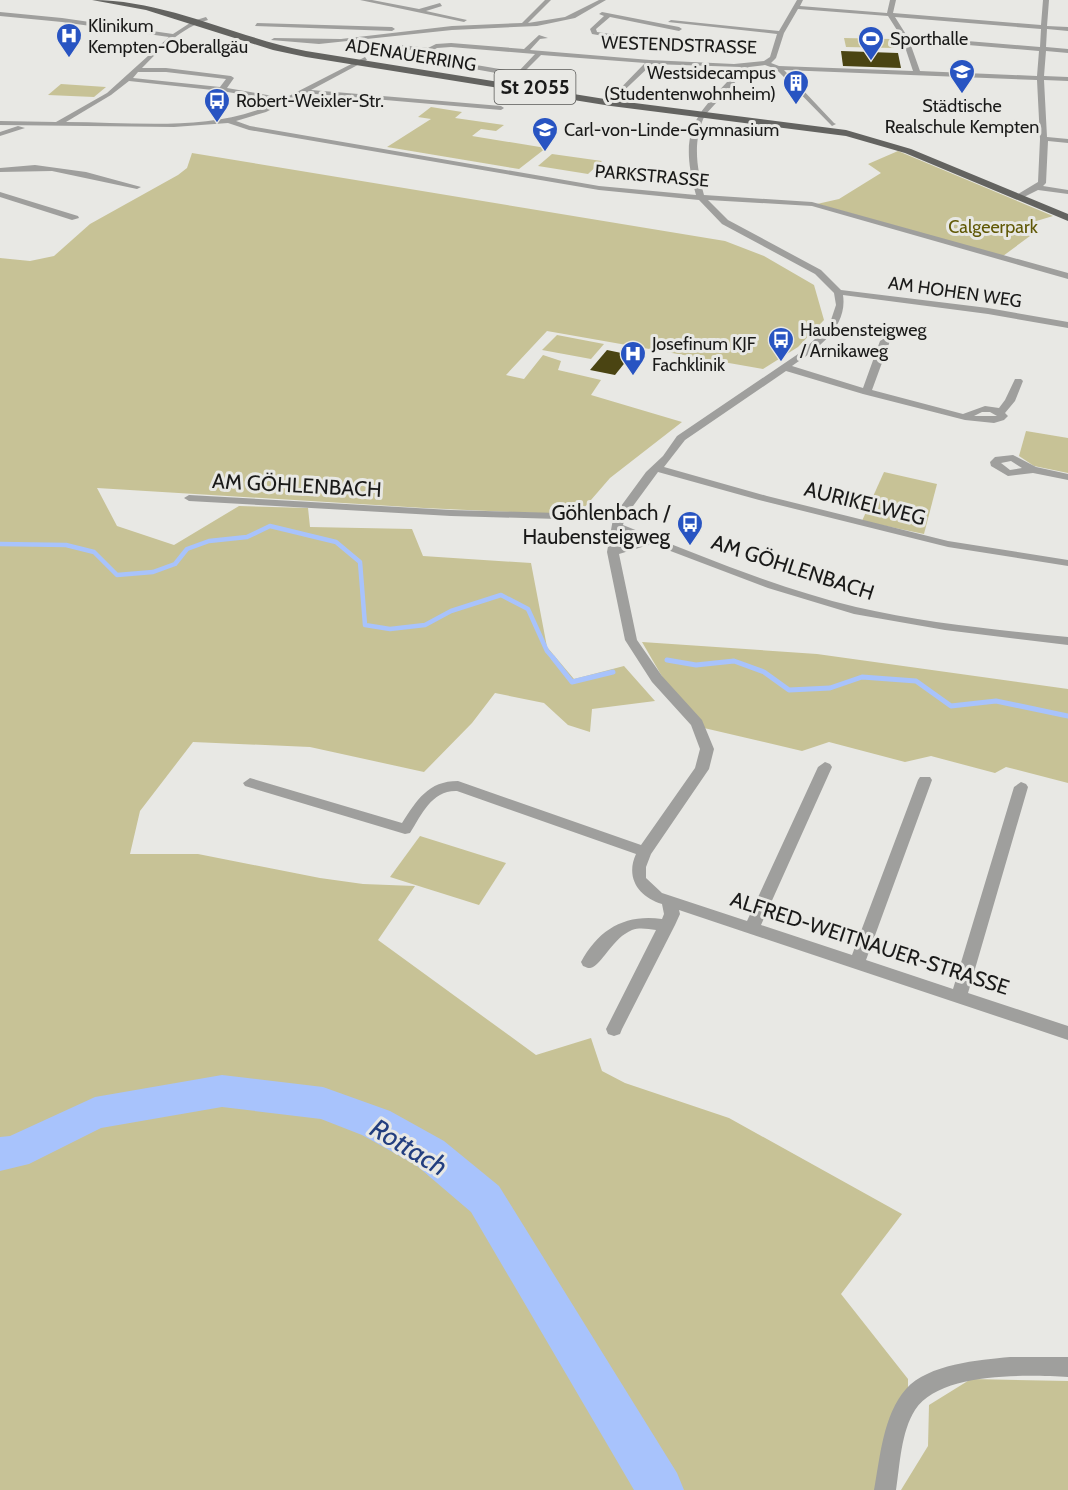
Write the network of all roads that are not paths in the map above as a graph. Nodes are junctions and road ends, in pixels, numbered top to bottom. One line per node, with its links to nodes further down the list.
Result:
1 (96, 0): 16 (main road, ADENAUERRING / St 2055)
2 (127, 0): 15 (main road, ADENAUERRING / St 2055)
3 (363, 0): 11 (street)
4 (548, 0): 18 (street)
5 (603, 0): 10 (street)
6 (893, 0): 13 (street)
7 (1046, 0): 21 (street)
8 (798, 3): 13 (street); 25 (street)
9 (440, 5): 11 (street)
10 (587, 10): 14 (street); 18 (street)
11 (417, 12): 19 (street)
12 (0, 14): 26 (street)
13 (890, 14): 21 (street); 28 (street)
14 (609, 15): 23 (street); 31 (street)
15 (206, 19): 16 (street); 29 (main road, ADENAUERRING / St 2055)
16 (195, 22): 26 (street); 42 (main road, ADENAUERRING / St 2055)
17 (671, 22): 25 (street)
18 (525, 23): 19 (street)
19 (509, 24): 24 (street)
20 (257, 25): 24 (street)
21 (1044, 27): 22 (street); 36 (street)
22 (1068, 28)
23 (679, 29)
24 (411, 33): 30 (street); 34 (street)
25 (782, 33): 33 (street)
26 (174, 36): 47 (street)
27 (545, 38): 37 (street)
28 (905, 38): 36 (street); 48 (street)
29 (274, 40): 30 (street); 40 (main road, ADENAUERRING / St 2055)
30 (331, 41): 40 (street)
31 (641, 41)
32 (769, 41): 33 (street)
33 (778, 42): 44 (street)
34 (401, 47): 35 (street, WESTENDSTRASSE); 41 (street)
35 (428, 50): 37 (street, WESTENDSTRASSE); 39 (street)
36 (1042, 50): 38 (street); 49 (street)
37 (526, 51): 39 (street, WESTENDSTRASSE)
38 (1068, 51)
39 (540, 52): 43 (street, WESTENDSTRASSE)
40 (327, 53): 42 (main road, ADENAUERRING / St 2055)
41 (376, 54)
42 (362, 61): 53 (street); 54 (main road, ADENAUERRING / St 2055); 57 (main road, ADENAUERRING / St 2055)
43 (650, 62): 45 (street, WESTENDSTRASSE); 54 (street)
44 (766, 63): 45 (street, WESTENDSTRASSE); 46 (street, WESTENDSTRASSE)
45 (746, 66): 57 (street)
46 (778, 68): 48 (street, WESTENDSTRASSE); 62 (street)
47 (137, 70): 51 (street); 52 (street)
48 (917, 72): 49 (street, WESTENDSTRASSE)
49 (1040, 78): 50 (street, WESTENDSTRASSE); 64 (street)
50 (1068, 79)
51 (128, 80): 52 (street); 61 (street)
52 (222, 89): 55 (street)
53 (303, 91): 55 (street); 56 (street)
54 (613, 99): 57 (main road, ADENAUERRING / St 2055)
55 (287, 100): 58 (street)
56 (501, 108)
57 (704, 112): 62 (main road, ADENAUERRING / St 2055); 71 (main road, ADENAUERRING / St 2055); 72 (street)
58 (229, 121): 61 (street); 72 (street, PARKSTRASSE)
59 (0, 123): 60 (street)
60 (38, 124): 61 (street); 63 (street)
61 (57, 124)
62 (832, 124): 71 (main road, ADENAUERRING / St 2055)
63 (0, 134)
64 (1044, 139): 65 (street); 68 (street)
65 (1068, 141)
66 (0, 170): 67 (street)
67 (137, 187)
68 (1037, 188): 69 (street); 71 (street)
69 (1068, 192)
70 (0, 194): 74 (street)
71 (1021, 195): 73 (main road, ADENAUERRING / St 2055); 75 (main road, ADENAUERRING / St 2055)
72 (701, 197): 76 (street, PARKSTRASSE); 77 (street)
73 (1068, 210)
74 (75, 218)
75 (1068, 218)
76 (1068, 276)
77 (838, 292): 78 (street, AM HOHEN WEG); 80 (street)
78 (1068, 325)
79 (885, 341): 82 (street)
80 (785, 367): 82 (street); 83 (street)
81 (1018, 381): 82 (street)
82 (866, 392)
83 (656, 468): 87 (street); 90 (street, AURIKELWEG)
84 (1033, 470): 85 (street)
85 (1068, 477)
86 (189, 498): 87 (street, AM GÖHLENBACH)
87 (618, 522): 88 (street, AM GÖHLENBACH); 89 (street)
88 (651, 541): 89 (street); 91 (street, AM GÖHLENBACH)
89 (613, 552): 96 (street)
90 (1068, 563)
91 (1068, 641)
92 (825, 767): 99 (street)
93 (925, 780): 101 (street)
94 (250, 783): 96 (street)
95 (1021, 787): 102 (street)
96 (644, 852): 97 (street)
97 (663, 899): 98 (street); 99 (street, ALFRED-WEITNAUER-STRASSE)
98 (667, 925): 100 (street); 103 (street)
99 (752, 928): 101 (street, ALFRED-WEITNAUER-STRASSE)
100 (589, 962)
101 (857, 963): 102 (street, ALFRED-WEITNAUER-STRASSE)
102 (959, 996): 104 (street, ALFRED-WEITNAUER-STRASSE)
103 (614, 1029)
104 (1068, 1031)
105 (1068, 1367): 106 (street)
106 (885, 1490)

